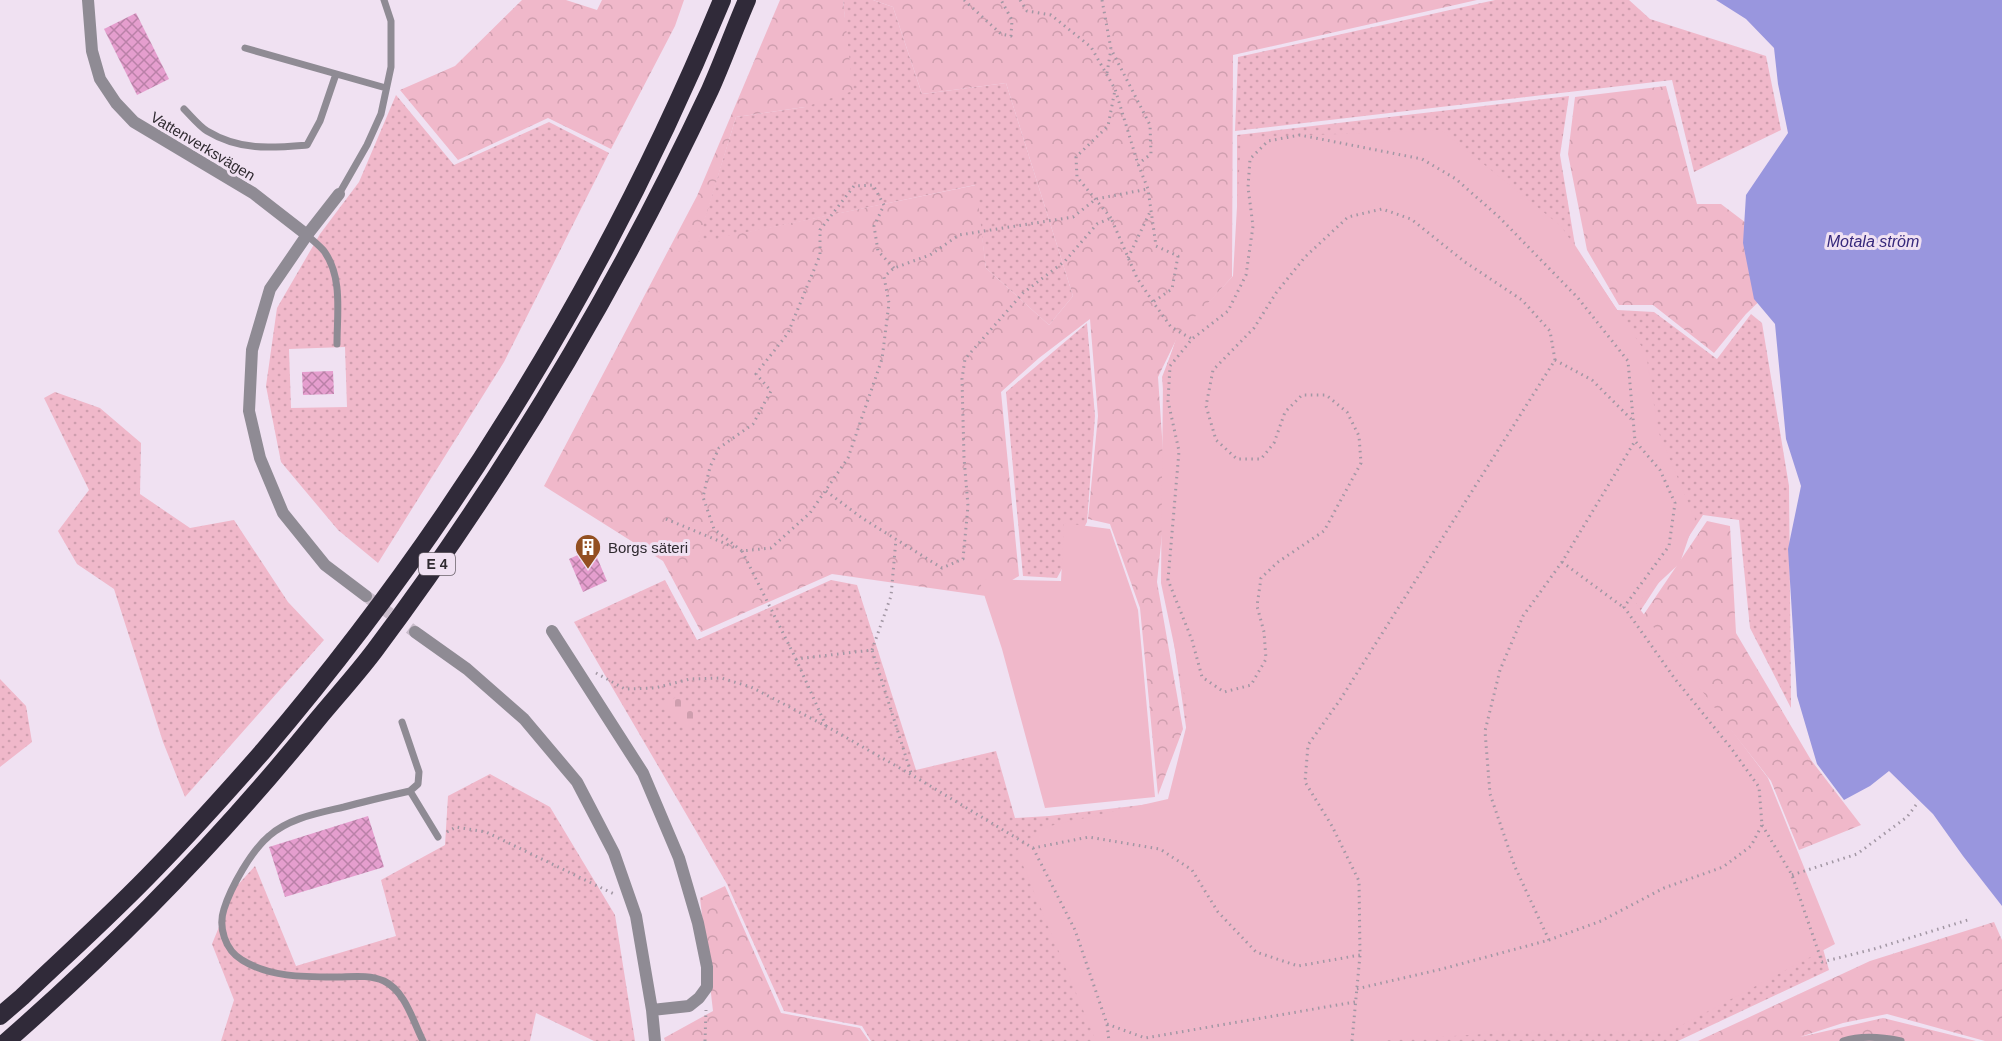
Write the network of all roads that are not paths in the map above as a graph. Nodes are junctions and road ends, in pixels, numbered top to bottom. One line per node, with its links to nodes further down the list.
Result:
1 (88, 0): 10 (street, Vattenverksvägen)
2 (384, 0): 7 (lane)
3 (722, 0): 19 (highway, E 4)
4 (747, 0): 20 (highway, E 4)
5 (245, 48): 6 (lane)
6 (336, 74): 7 (lane); 8 (lane)
7 (386, 88): 9 (lane)
8 (184, 109)
9 (339, 194): 10 (street)
10 (307, 235): 11 (lane); 12 (street)
11 (337, 344)
12 (366, 596)
13 (552, 631): 18 (street)
14 (415, 632): 18 (street)
15 (402, 722): 16 (lane)
16 (410, 791): 17 (lane); 21 (lane)
17 (438, 837)
18 (652, 1010): 22 (street)
19 (0, 1016)
20 (7, 1041)
21 (423, 1041)
22 (655, 1041)
23 (1843, 1041): 24 (lane)
24 (1901, 1041)

